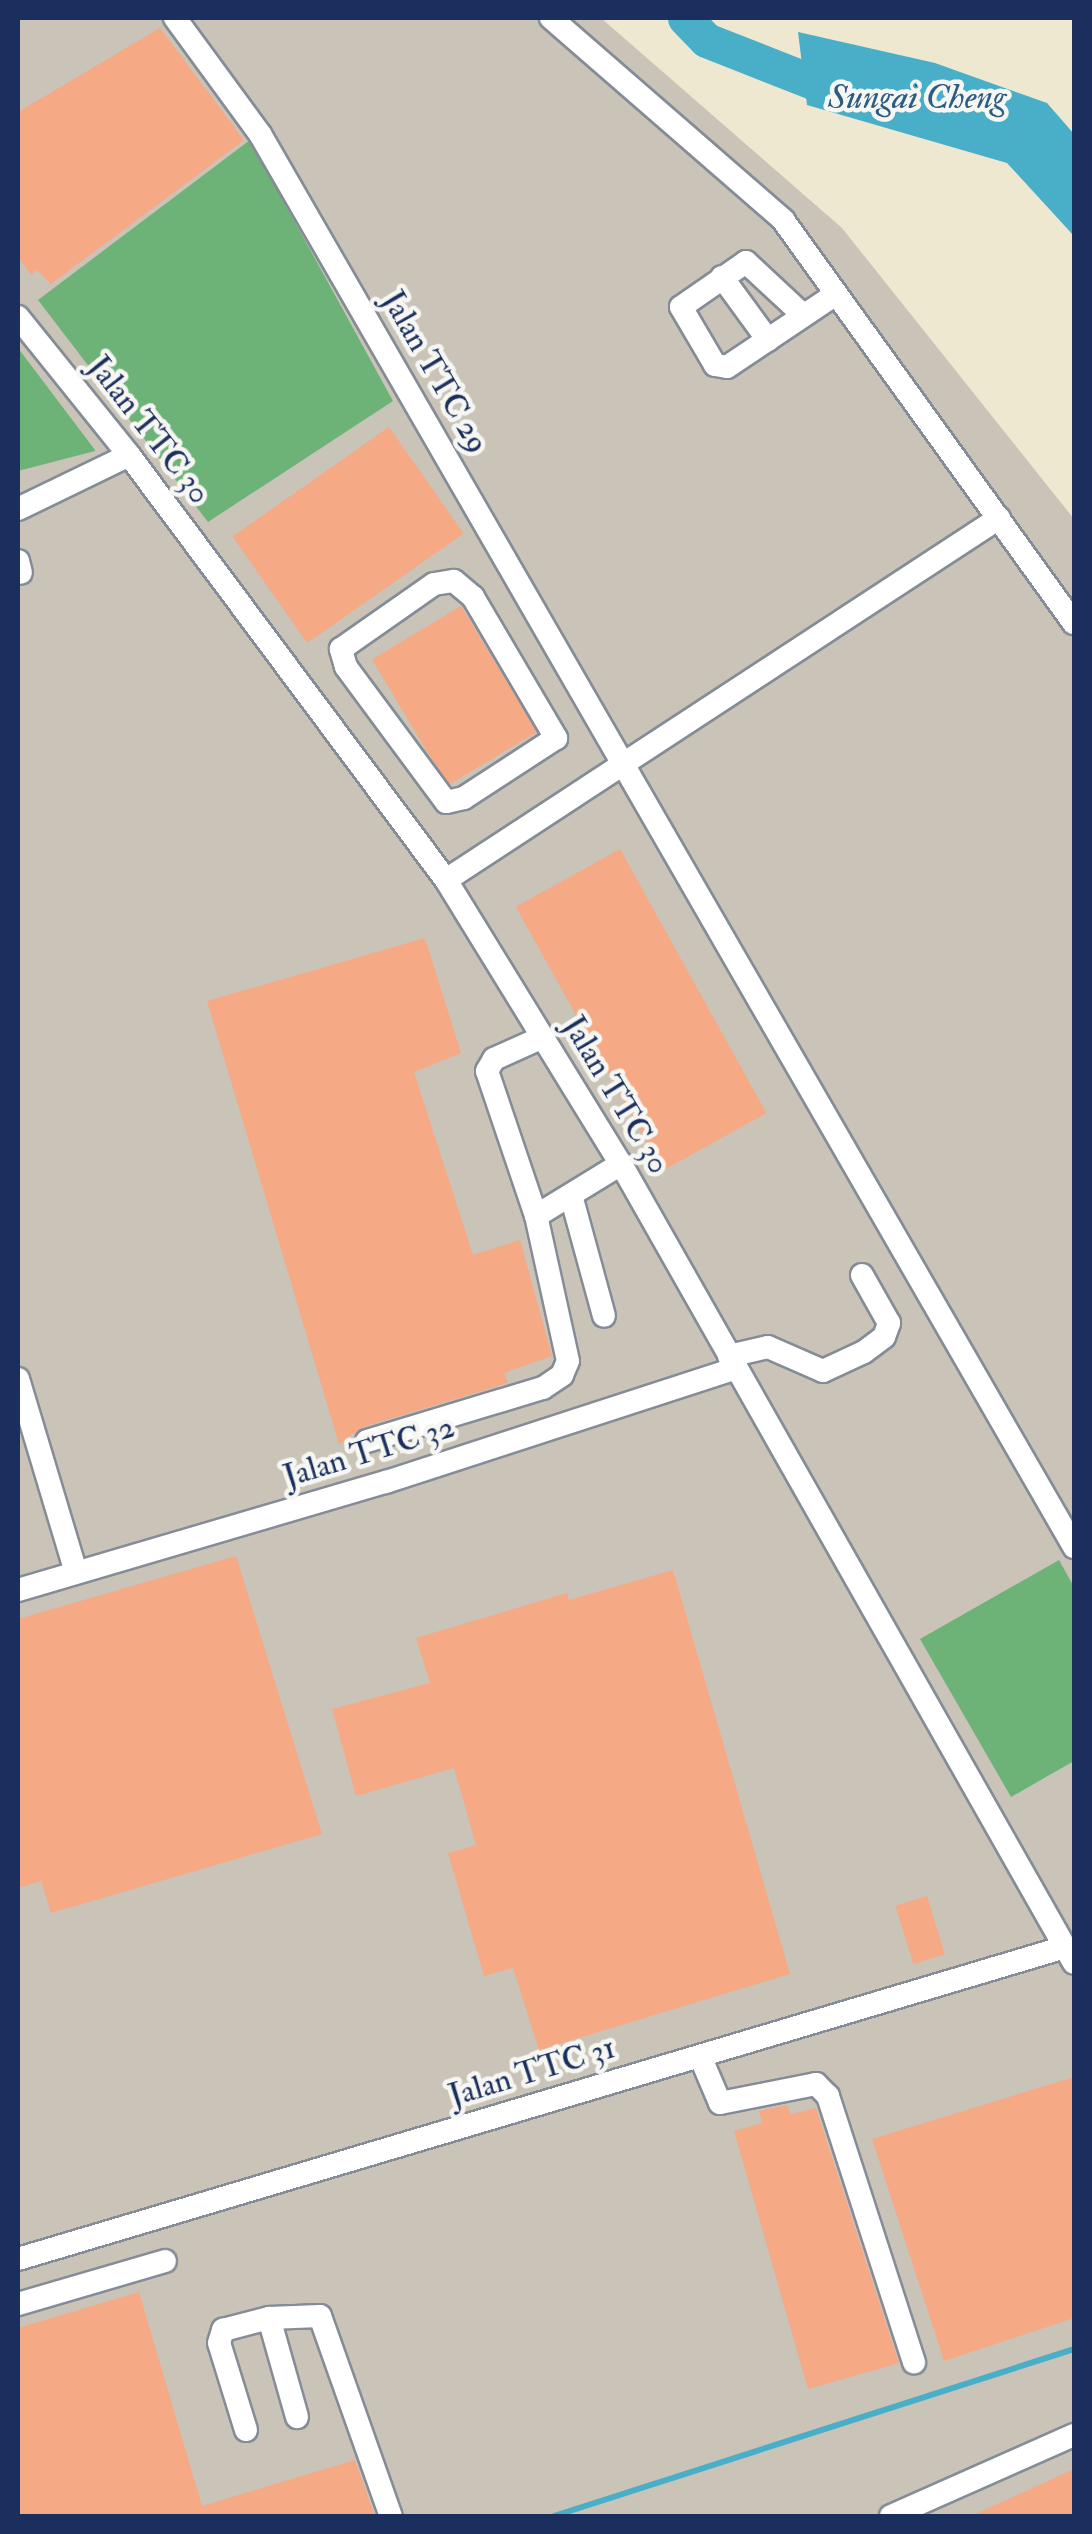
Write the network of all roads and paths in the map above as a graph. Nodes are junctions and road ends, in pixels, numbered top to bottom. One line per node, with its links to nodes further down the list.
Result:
1 (175, 18): 14 (street, Jalan TTC 29)
2 (551, 18): 4 (street)
3 (722, 277): 6 (street); 7 (street); 7 (street)
4 (836, 294): 6 (street); 10 (street)
5 (18, 316): 8 (street, Jalan TTC 30)
6 (803, 316): 7 (street)
7 (768, 340)
8 (129, 454): 9 (street); 13 (street, Jalan TTC 30)
9 (18, 509)
10 (999, 518): 11 (street); 14 (street)
11 (1074, 624)
12 (387, 726): 12 (street); 13 (street)
13 (352, 753): 15 (street, Jalan TTC 30)
14 (626, 767): 15 (street); 25 (street, Jalan TTC 29)
15 (446, 880): 16 (street, Jalan TTC 30)
16 (543, 1037): 17 (street, Jalan TTC 30); 19 (street)
17 (622, 1164): 18 (street); 22 (street, Jalan TTC 30)
18 (572, 1199): 19 (street); 21 (street)
19 (536, 1216): 24 (street)
20 (862, 1275): 22 (street, Jalan TTC 32)
21 (604, 1316)
22 (733, 1362): 26 (street, Jalan TTC 32); 28 (street, Jalan TTC 30)
23 (18, 1379): 26 (street)
24 (367, 1441)
25 (1074, 1546)
26 (76, 1572): 27 (street, Jalan TTC 32)
27 (18, 1590)
28 (1070, 1955): 29 (street, Jalan TTC 31)
29 (700, 2056): 30 (street, Jalan TTC 31); 34 (street)
30 (18, 2260)
31 (165, 2261): 32 (street)
32 (18, 2304)
33 (269, 2318): 35 (street); 36 (street); 39 (street)
34 (914, 2362)
35 (297, 2417)
36 (246, 2430)
37 (1074, 2435): 38 (street)
38 (931, 2508): 40 (street)
39 (391, 2516)
40 (891, 2516)

